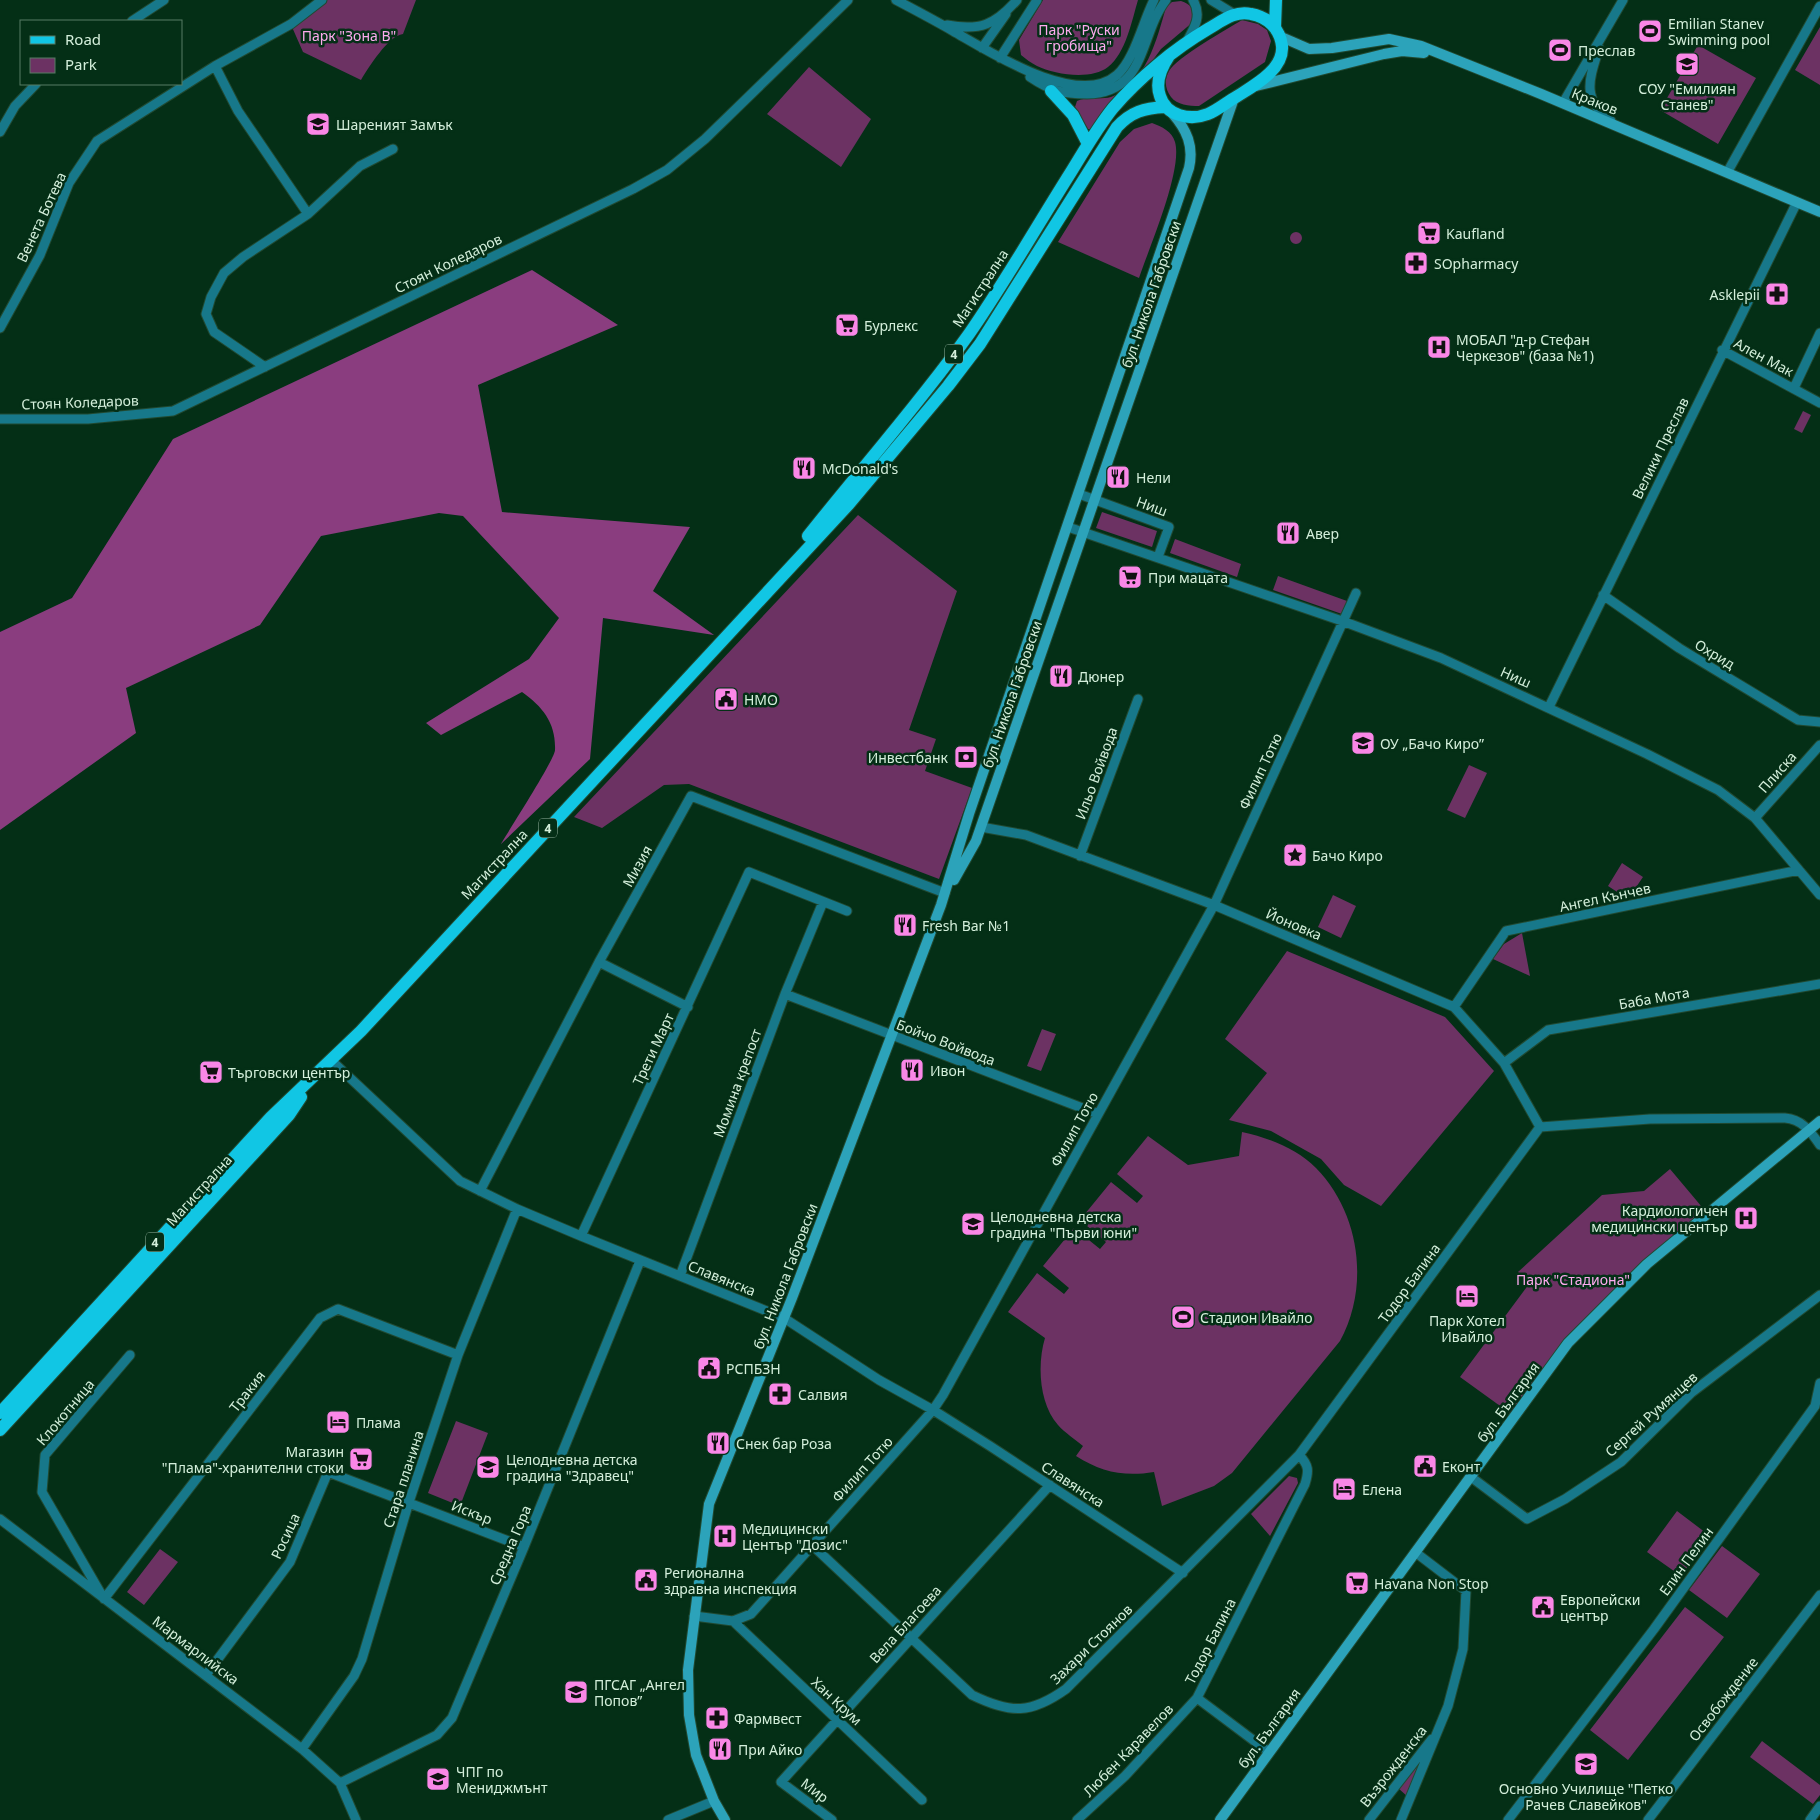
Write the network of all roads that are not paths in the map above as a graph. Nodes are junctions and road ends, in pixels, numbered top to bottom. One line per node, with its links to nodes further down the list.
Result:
1 (164, 0): 17 (street)
2 (322, 0): 26 (street, Венета Ботева)
3 (848, 0): 44 (street, Стоян Коледаров)
4 (896, 0): 18 (street)
5 (1017, 0): 15 (street)
6 (1037, 0): 25 (street)
7 (1154, 0): 25 (street)
8 (1166, 0): 29 (street)
9 (1193, 0): 21 (street)
10 (1211, 0): 16 (street)
11 (1243, 0): 16 (main road)
12 (1276, 0): 19 (main road, Магистрална / 4)
13 (1624, 0): 20 (street)
14 (1820, 6): 37 (street)
15 (1009, 10): 18 (street); 22 (street)
16 (1236, 14): 19 (main road); 21 (main road, Магистрална / 4)
17 (134, 20)
18 (942, 24): 22 (street)
19 (1277, 32): 23 (street, Краков); 28 (main road, Магистрална / 4)
20 (1604, 34): 31 (street); 33 (street)
21 (1187, 42): 24 (main road, Магистрална / 4)
22 (982, 48): 25 (street)
23 (1441, 54): 28 (street, Краков); 31 (street, Краков)
24 (1169, 56): 32 (main road, Магистрална / 4); 35 (main road, Магистрална / 4)
25 (1000, 58): 29 (street)
26 (215, 66): 40 (street); 41 (street, Венета Ботева)
27 (35, 85): 34 (street)
28 (1252, 87): 30 (main road, Магистрална / 4)
29 (1050, 91): 35 (main road)
30 (1234, 98): 32 (main road, Магистрална / 4); 49 (street, бул. Никола Габровски)
31 (1563, 103): 33 (street, Краков)
32 (1169, 110): 48 (street, бул. Никола Габровски); 55 (main road, Магистрална / 4)
33 (1617, 125): 37 (street, Краков)
34 (0, 132)
35 (1088, 144): 55 (main road, Магистрална / 4)
36 (393, 149): 40 (street)
37 (1728, 171): 38 (street, Краков)
38 (1797, 202): 39 (street, Краков); 43 (street, Велики Преслав)
39 (1820, 212)
40 (308, 214): 44 (street)
41 (0, 328)
42 (1820, 333): 45 (street)
43 (1722, 350): 45 (street, Ален Мак); 54 (street, Велики Преслав)
44 (265, 367): 47 (street, Стоян Коледаров)
45 (1794, 388): 46 (street, Ален Мак)
46 (1820, 402)
47 (0, 418)
48 (1079, 494): 49 (street); 50 (street, бул. Никола Габровски)
49 (1094, 500): 51 (street, бул. Никола Габровски); 52 (street, Ниш)
50 (1068, 527): 51 (street, Ниш); 65 (street, бул. Никола Габровски)
51 (1083, 532): 52 (street, Ниш); 62 (street, бул. Никола Габровски)
52 (1158, 557): 56 (street, Ниш)
53 (1356, 593): 56 (street, Филип Тотю)
54 (1603, 595): 58 (street, Велики Преслав); 59 (street, Охрид)
55 (754, 604): 76 (main road, Магистрална / 4)
56 (1344, 622): 58 (street, Ниш); 68 (street, Филип Тотю)
57 (1138, 699): 63 (street, Ильо Войвода)
58 (1549, 707): 61 (street, Ниш)
59 (1820, 722)
60 (1820, 745): 61 (street, Плиска)
61 (1755, 818): 64 (street, Ниш)
62 (981, 827): 63 (street, Йоновка); 65 (street, бул. Никола Габровски)
63 (1080, 856): 68 (street, Йоновка)
64 (1799, 870): 66 (street, Ниш); 73 (street, Ангел Кънчев)
65 (946, 893): 70 (street, Мизия); 75 (street, бул. Никола Габровски)
66 (1820, 895)
67 (823, 902): 69 (street); 72 (street, Момина крепост); 74 (street, Трети Март)
68 (1214, 905): 73 (street, Йоновка); 79 (street, Филип Тотю)
69 (847, 911)
70 (599, 962): 74 (street); 84 (street, Мизия)
71 (1820, 984): 77 (street, Баба Мота)
72 (785, 994): 75 (street, Бойчо Войвода); 88 (street, Момина крепост)
73 (1454, 1007): 77 (street, Йоновка)
74 (688, 1008): 86 (street, Трети Март)
75 (892, 1036): 79 (street, Бойчо Войвода); 90 (street, бул. Никола Габровски)
76 (332, 1061): 78 (main road, Магистрална / 4); 84 (street, Славянска)
77 (1504, 1063): 81 (street, Йоновка)
78 (315, 1076): 95 (main road, Магистрална / 4); 96 (main road, Магистрална / 4)
79 (1098, 1114): 94 (street, Филип Тотю)
80 (1820, 1121): 82 (street, бул. България)
81 (1540, 1127): 82 (street); 99 (street, Тодор Балина)
82 (1809, 1130): 83 (street); 100 (street, бул. България)
83 (1820, 1146)
84 (480, 1191): 85 (street, Славянска)
85 (517, 1209): 86 (street, Славянска); 91 (street, Стара планина)
86 (581, 1236): 87 (street, Славянска)
87 (640, 1261): 88 (street, Славянска); 105 (street, Средна Гора)
88 (680, 1276): 90 (street, Славянска)
89 (1820, 1296): 100 (street, Сергей Румянцев)
90 (784, 1318): 94 (street, Славянска); 110 (street, бул. Никола Габровски)
91 (458, 1355): 102 (street, Стара планина); 109 (street, Тракия)
92 (130, 1356): 109 (street, Клокотница)
93 (1820, 1383): 133 (street, Елин Пелин)
94 (933, 1410): 101 (street, Славянска); 104 (street, Филип Тотю)
95 (0, 1413)
96 (14, 1416): 97 (main road, Магистрална / 4); 98 (main road)
97 (0, 1430)
98 (0, 1440)
99 (1299, 1454): 107 (street, Захари Стоянов); 114 (street, Тодор Балина)
100 (1471, 1477): 106 (street, бул. България)
101 (1050, 1485): 107 (street, Славянска); 112 (street, Вела Благоева)
102 (409, 1502): 105 (street, Искър); 113 (street, Росица); 117 (street, Стара планина)
103 (0, 1519): 109 (street, Мармарлийска)
104 (812, 1545): 111 (street, Филип Тотю); 112 (street, Захари Стоянов)
105 (524, 1547): 120 (street, Средна Гора)
106 (1415, 1552): 116 (street); 118 (street, бул. България)
107 (1182, 1574): 112 (street, Захари Стоянов)
108 (1820, 1595): 123 (street, Освобождение)
109 (104, 1598): 113 (street, Мармарлийска)
110 (694, 1616): 111 (street); 122 (street, бул. Никола Габровски)
111 (733, 1621): 115 (street, Хан Крум)
112 (910, 1639): 115 (street, Вела Благоева)
113 (206, 1676): 117 (street, Мармарлийска)
114 (1197, 1698): 118 (street); 125 (street, Любен Каравелов)
115 (837, 1720): 119 (street, Вела Благоева); 121 (street, Хан Крум)
116 (1439, 1730): 131 (street, Възрожденска); 132 (street)
117 (302, 1749): 120 (street, Мармарлийска)
118 (1269, 1752): 130 (street, бул. България)
119 (781, 1782): 129 (street, Мир)
120 (340, 1783): 126 (street, Мармарлийска)
121 (922, 1800)
122 (714, 1801): 127 (street); 128 (street, бул. Никола Габровски)
123 (1660, 1804): 134 (street, Освобождение); 135 (street)
124 (1820, 1806): 136 (street)
125 (1076, 1819)
126 (356, 1820)
127 (668, 1820)
128 (725, 1820)
129 (832, 1820)
130 (1220, 1820)
131 (1369, 1820)
132 (1401, 1820)
133 (1508, 1820)
134 (1648, 1820)
135 (1659, 1820)
136 (1810, 1820)

